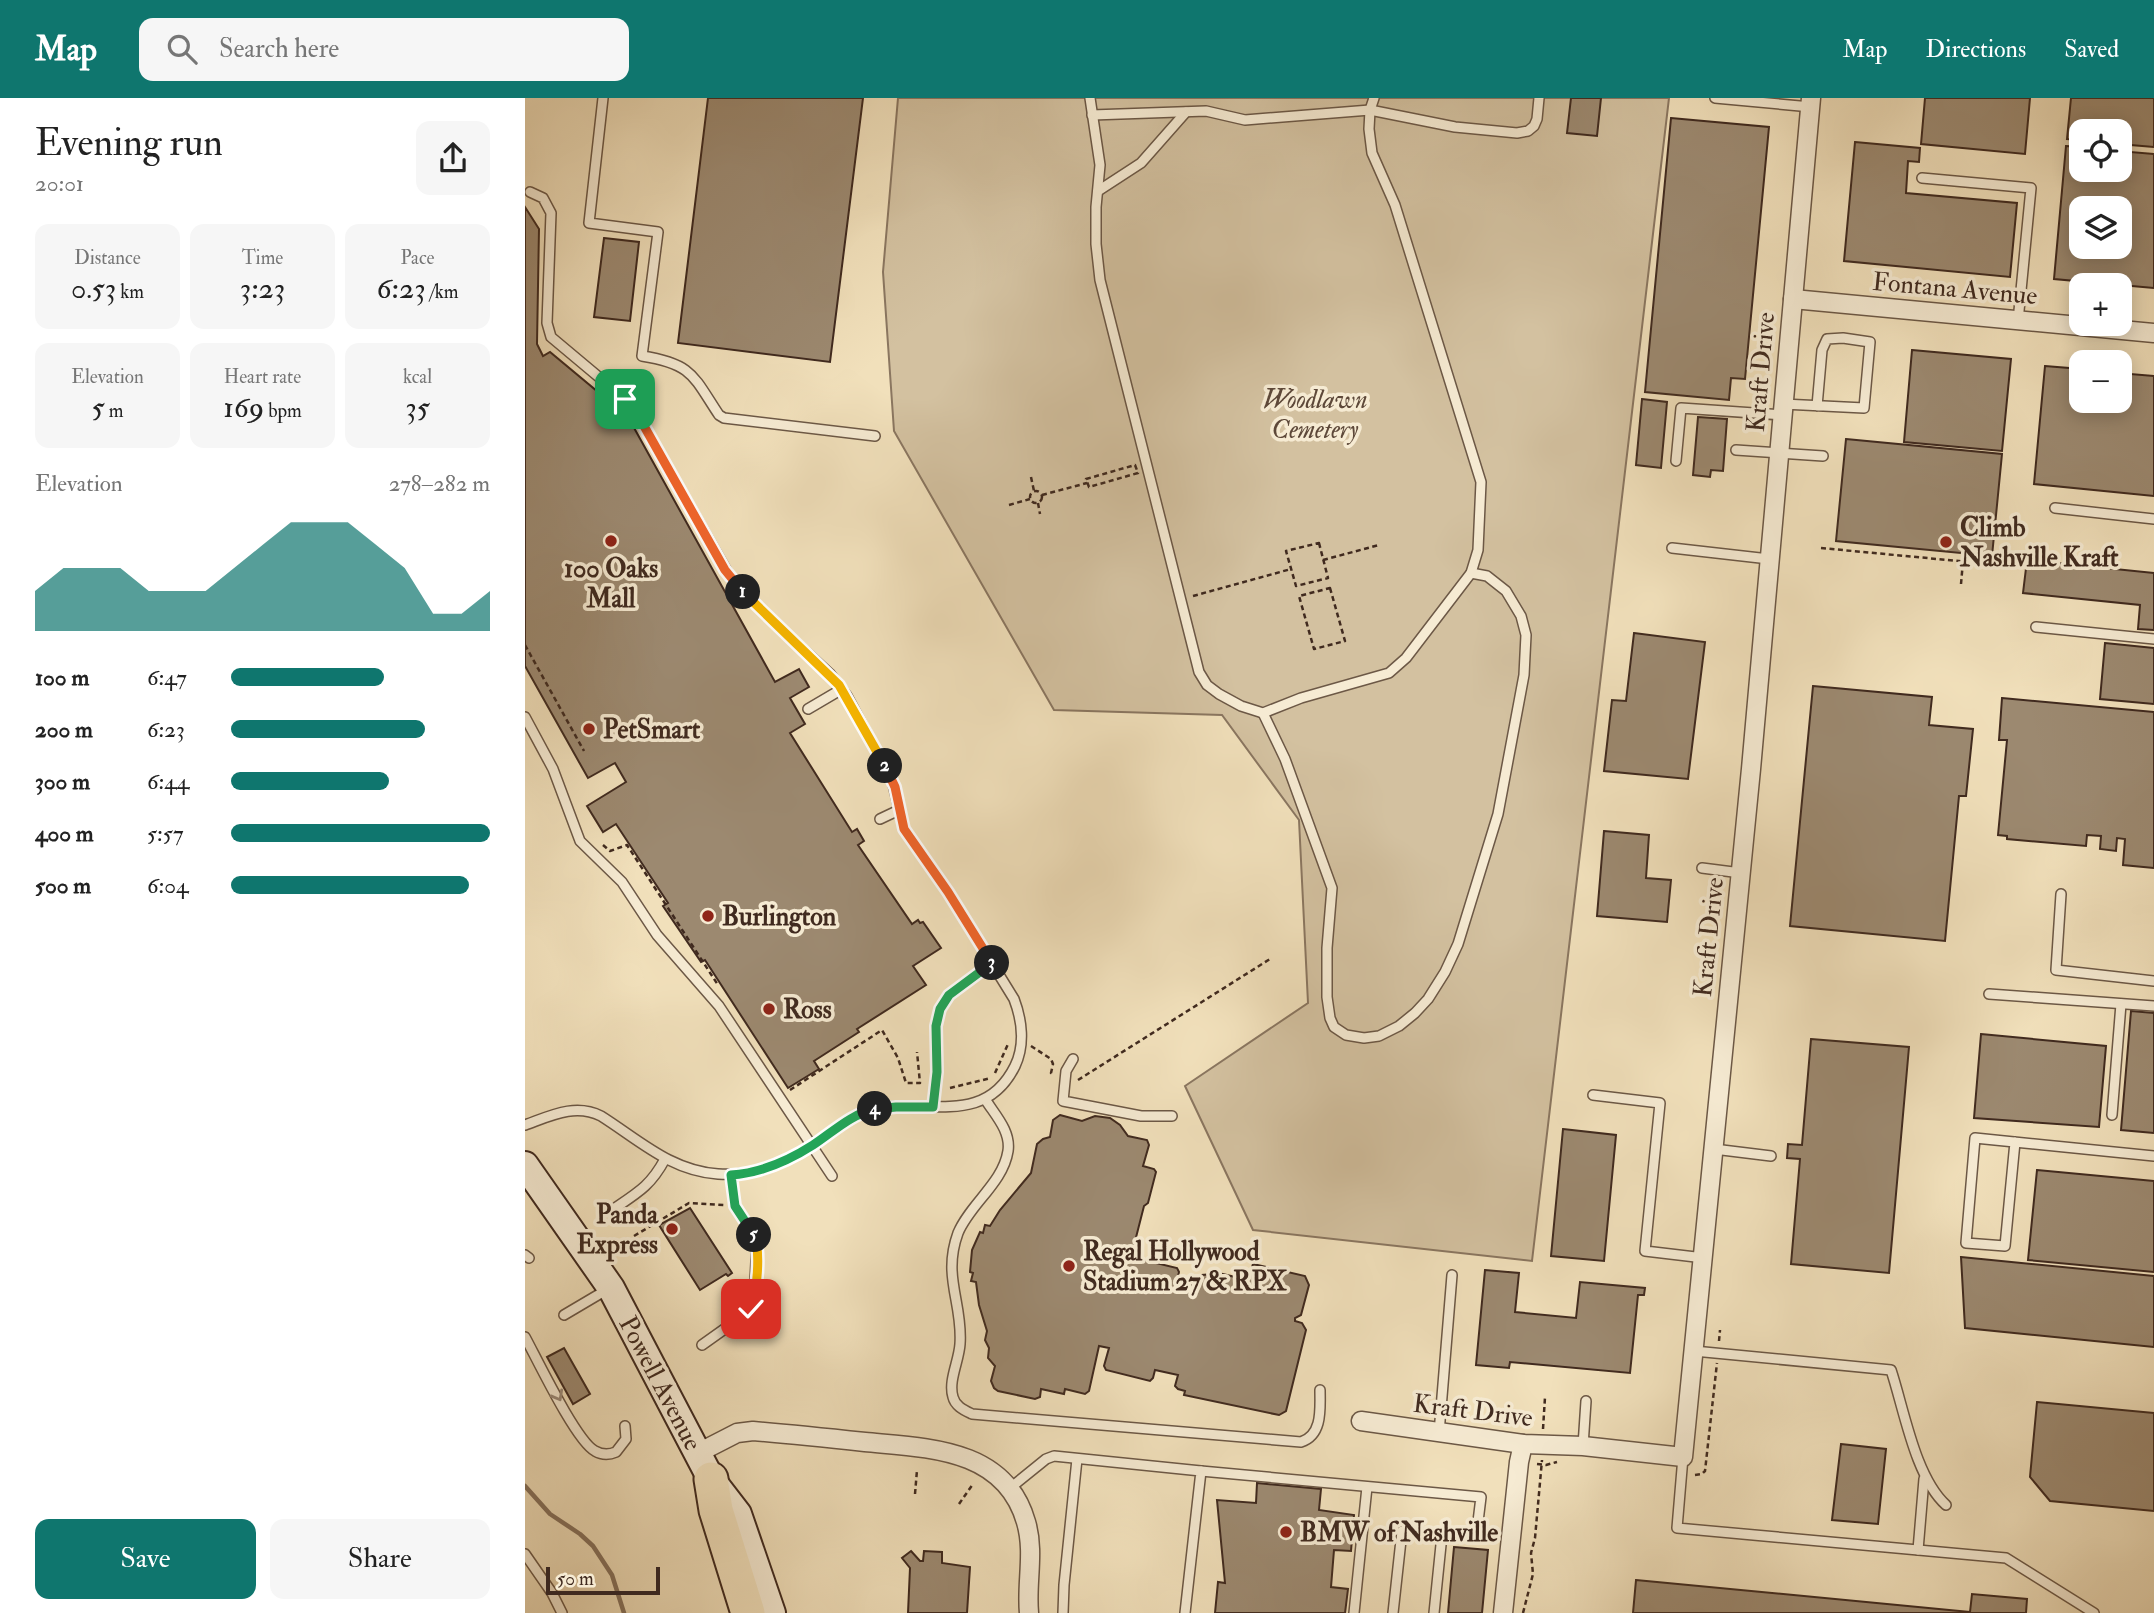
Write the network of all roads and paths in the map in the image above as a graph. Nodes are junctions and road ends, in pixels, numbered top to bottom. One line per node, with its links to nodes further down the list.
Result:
1 (603, 98): 18 (lane)
2 (1090, 98): 9 (lane)
3 (1374, 98): 7 (lane)
4 (1539, 98): 7 (lane)
5 (1716, 98): 6 (lane)
6 (1811, 102): 13 (street, Kraft Drive)
7 (1370, 110): 8 (lane); 41 (lane)
8 (1186, 112): 9 (lane); 11 (lane)
9 (1092, 115): 11 (lane)
10 (1922, 178): 14 (lane)
11 (1098, 191): 45 (lane)
12 (530, 192): 49 (lane)
13 (1793, 299): 14 (street, Fontana Avenue); 17 (street, Kraft Drive)
14 (2018, 321): 15 (street, Fontana Avenue)
15 (2154, 333)
16 (1817, 405): 16 (lane); 17 (lane)
17 (1783, 410): 20 (street, Kraft Drive); 22 (lane)
18 (875, 436)
19 (1735, 450): 20 (lane)
20 (1779, 453): 21 (lane); 36 (street, Kraft Drive)
21 (1823, 456)
22 (1676, 461)
23 (1031, 477): 25 (path)
24 (1087, 483): 24 (path); 26 (path)
25 (1034, 491): 26 (path); 27 (path)
26 (1042, 495): 28 (path)
27 (1030, 499): 28 (path); 29 (path)
28 (1038, 503): 31 (path)
29 (1009, 505)
30 (2055, 508): 32 (lane)
31 (1040, 514)
32 (2154, 519)
33 (1380, 545): 37 (path)
34 (1672, 548): 36 (lane)
35 (1821, 548): 38 (path)
36 (1769, 559): 58 (street, Kraft Drive)
37 (1323, 560): 40 (path); 42 (path)
38 (1963, 561): 39 (path); 43 (path)
39 (1990, 564)
40 (1291, 569): 42 (path); 45 (path)
41 (1471, 573): 51 (lane); 51 (lane)
42 (1312, 582): 44 (path)
43 (1961, 584)
44 (1315, 592): 44 (path)
45 (1180, 599): 51 (lane)
46 (2036, 627): 47 (lane)
47 (2154, 639)
48 (525, 645): 53 (path)
49 (842, 689): 50 (lane); 54 (lane)
50 (808, 709)
51 (1263, 713)
52 (525, 717): 82 (lane)
53 (584, 751)
54 (899, 810): 55 (lane); 61 (lane)
55 (880, 819)
56 (601, 843): 63 (path)
57 (1702, 868): 58 (lane)
58 (1741, 873): 83 (street, Kraft Drive)
59 (2061, 894): 62 (lane)
60 (1270, 959): 72 (path)
61 (992, 963): 76 (lane); 77 (lane)
62 (2154, 981)
63 (724, 994)
64 (1989, 994): 65 (lane)
65 (2121, 1003): 66 (lane); 78 (lane)
66 (2154, 1006)
67 (1008, 1037): 74 (path)
68 (1027, 1045): 71 (path)
69 (917, 1052): 73 (path)
70 (1073, 1059): 71 (lane)
71 (1064, 1077): 79 (lane)
72 (1078, 1080)
73 (783, 1086)
74 (950, 1088)
75 (1593, 1095): 93 (lane)
76 (985, 1100): 77 (lane); 103 (lane)
77 (933, 1107): 82 (lane)
78 (2112, 1115)
79 (1172, 1116)
80 (525, 1125): 86 (lane)
81 (2015, 1142): 81 (lane); 85 (lane)
82 (812, 1146): 88 (lane); 89 (lane)
83 (1714, 1149): 84 (lane); 93 (street, Kraft Drive)
84 (1771, 1156)
85 (2154, 1156)
86 (665, 1159): 88 (lane); 91 (lane)
87 (525, 1165): 95 (main road, Powell Avenue)
88 (731, 1175): 90 (lane)
89 (832, 1176)
90 (735, 1206): 92 (path); 100 (lane)
91 (615, 1208)
92 (634, 1236)
93 (1704, 1258): 101 (street, Kraft Drive)
94 (1452, 1275): 108 (lane)
95 (611, 1288): 96 (lane); 116 (main road, Powell Avenue)
96 (564, 1315)
97 (1720, 1331): 99 (path)
98 (525, 1337): 107 (lane, one-way to 107)
99 (1719, 1344)
100 (702, 1345)
101 (1694, 1351): 112 (street, Kraft Drive); 120 (lane)
102 (1717, 1363): 119 (path)
103 (1320, 1390)
104 (1545, 1398): 109 (path)
105 (1586, 1402): 110 (lane)
106 (1361, 1421): 108 (street, Kraft Drive)
107 (625, 1426)
108 (1439, 1433): 111 (street, Kraft Drive)
109 (1542, 1445): 110 (street, Kraft Drive); 111 (street, Kraft Drive); 115 (path)
110 (1583, 1446): 112 (street, Kraft Drive)
111 (1521, 1453): 115 (path); 139 (street)
112 (1683, 1457): 128 (lane)
113 (1077, 1459): 118 (lane); 123 (lane); 134 (lane)
114 (1560, 1461): 115 (path)
115 (1543, 1465): 140 (path)
116 (704, 1466): 123 (street); 131 (highway); 132 (main road, Powell Avenue)
117 (917, 1470): 124 (path)
118 (1201, 1471): 122 (lane); 135 (lane)
119 (1695, 1475)
120 (1924, 1477): 126 (lane); 128 (lane)
121 (972, 1484): 125 (path)
122 (1367, 1487): 127 (lane); 136 (lane)
123 (1009, 1489): 133 (street)
124 (915, 1494)
125 (959, 1504)
126 (1946, 1504)
127 (1442, 1535): 137 (lane); 138 (lane)
128 (1918, 1550): 141 (lane)
129 (525, 1554): 130 (lane)
130 (562, 1613)
131 (748, 1613)
132 (772, 1613)
133 (1029, 1613)
134 (1063, 1613)
135 (1185, 1613)
136 (1354, 1613)
137 (1393, 1613)
138 (1434, 1613)
139 (1503, 1613)
140 (1523, 1613)
141 (2094, 1613)

